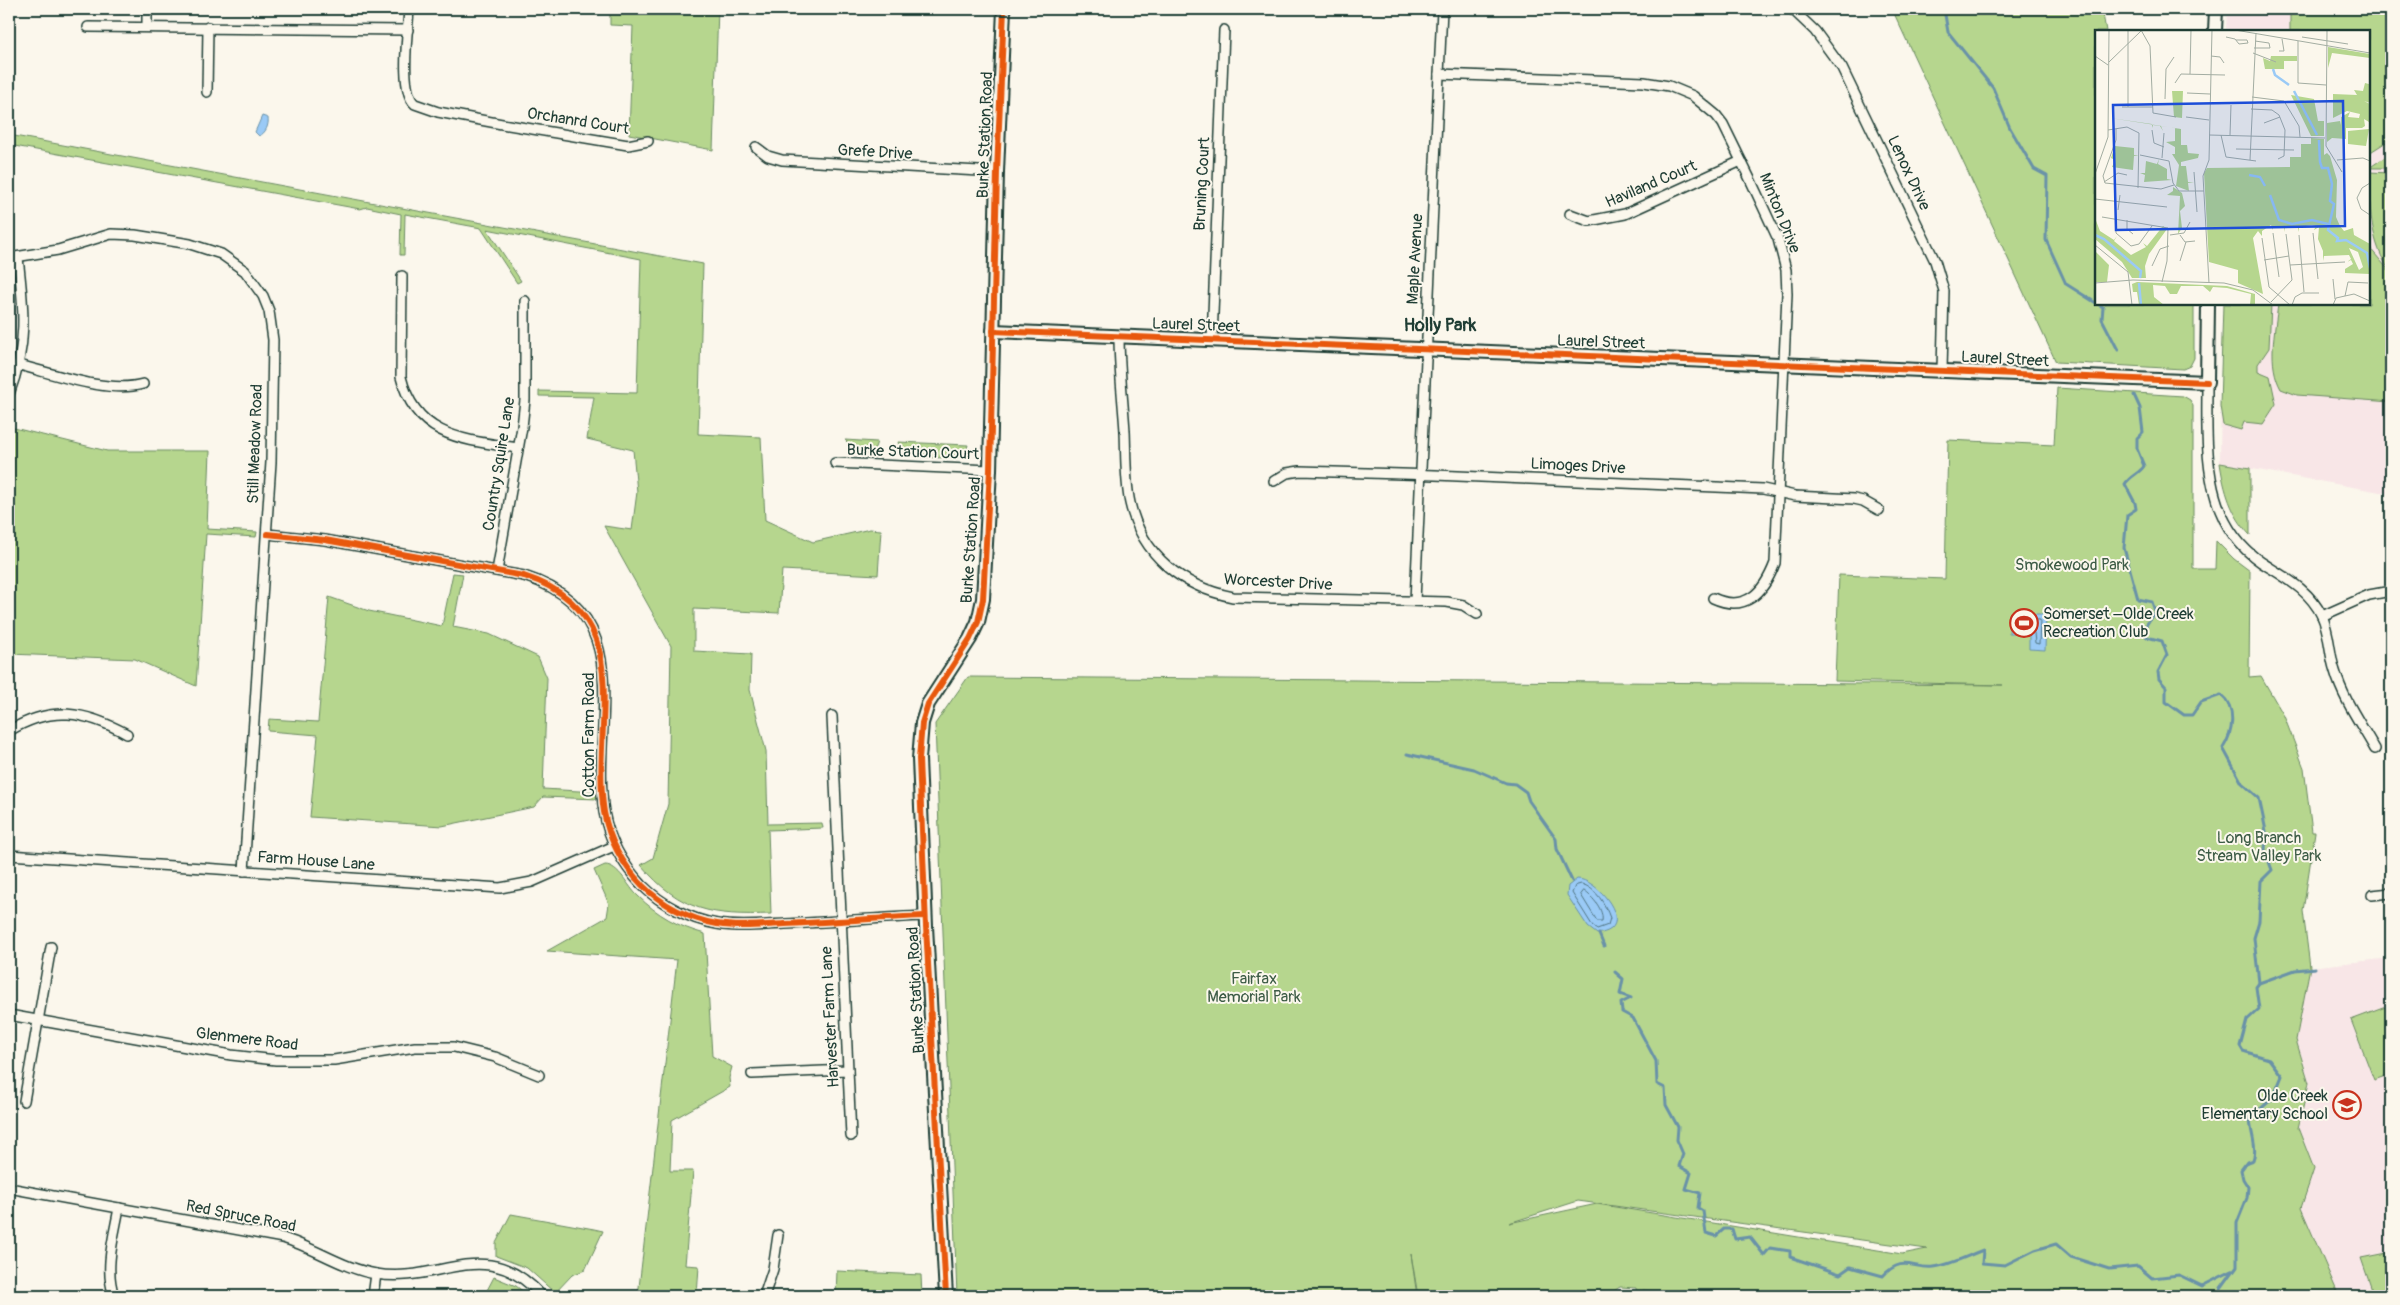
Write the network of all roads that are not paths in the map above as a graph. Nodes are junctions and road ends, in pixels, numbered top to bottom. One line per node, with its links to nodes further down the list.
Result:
1 (147, 9): 8 (street)
2 (409, 9): 10 (street, Orchanrd Court)
3 (1004, 9): 18 (street, Burke Station Road)
4 (1442, 9): 13 (street, Maple Avenue)
5 (1792, 9): 30 (street, Lenox Drive)
6 (2216, 9): 12 (street)
7 (88, 27): 8 (street)
8 (147, 27): 9 (street)
9 (208, 27): 10 (street); 14 (street)
10 (408, 30): 15 (street, Orchanrd Court)
11 (1224, 30): 26 (street, Bruning Court)
12 (2215, 30)
13 (1439, 74): 17 (street, Minton Drive); 27 (street, Maple Avenue)
14 (207, 92)
15 (648, 141)
16 (756, 147): 18 (street, Grefe Drive)
17 (1742, 161): 19 (street, Haviland Court); 28 (street, Minton Drive)
18 (997, 172): 24 (street, Burke Station Road)
19 (1570, 214)
20 (13, 258): 29 (street); 41 (street, Still Meadow Road)
21 (402, 276): 34 (street)
22 (525, 301): 34 (street, Country Squire Lane)
23 (2208, 305): 31 (street)
24 (993, 331): 25 (street, Laurel Street); 36 (street, Burke Station Road)
25 (1120, 339): 26 (street, Laurel Street); 45 (street, Worcester Drive)
26 (1212, 340): 27 (street, Laurel Street)
27 (1426, 349): 28 (street, Laurel Street); 37 (street, Maple Avenue)
28 (1785, 364): 30 (street, Laurel Street); 39 (street, Minton Drive)
29 (19, 365): 32 (street); 33 (street)
30 (1942, 370): 31 (street, Laurel Street)
31 (2207, 382): 47 (street)
32 (143, 384)
33 (9, 394)
34 (518, 448): 42 (street, Country Squire Lane)
35 (835, 463): 36 (street, Burke Station Court)
36 (990, 470): 57 (street, Burke Station Road)
37 (1421, 475): 38 (street, Limoges Drive); 39 (street, Limoges Drive); 45 (street, Maple Avenue)
38 (1274, 481)
39 (1778, 491): 40 (street, Limoges Drive); 44 (street, Minton Drive)
40 (1879, 510)
41 (267, 534): 42 (street, Cotton Farm Road); 54 (street, Still Meadow Road)
42 (496, 570): 52 (street, Cotton Farm Road)
43 (2391, 591): 47 (street)
44 (1713, 598)
45 (1415, 601): 46 (street, Worcester Drive)
46 (1477, 614)
47 (2322, 616): 51 (street)
48 (832, 716): 58 (street, Harvester Farm Lane)
49 (9, 731): 50 (street)
50 (126, 734)
51 (2375, 749)
52 (614, 846): 54 (street, Farm House Lane); 58 (street, Cotton Farm Road)
53 (9, 855): 54 (street, Farm House Lane)
54 (244, 871)
55 (2391, 893): 56 (street)
56 (2372, 895)
57 (925, 916): 58 (street, Cotton Farm Road); 75 (street, Burke Station Road)
58 (841, 921): 62 (street, Harvester Farm Lane)
59 (51, 947): 61 (street)
60 (9, 1015): 61 (street, Glenmere Road)
61 (39, 1020): 64 (street, Glenmere Road); 65 (street)
62 (848, 1070): 63 (street); 66 (street, Harvester Farm Lane)
63 (752, 1074)
64 (539, 1075)
65 (24, 1102)
66 (851, 1136)
67 (9, 1188): 68 (street, Red Spruce Road)
68 (119, 1208): 70 (street, Red Spruce Road); 71 (street)
69 (778, 1235): 74 (street)
70 (376, 1274): 72 (street); 73 (street, Red Spruce Road)
71 (114, 1296)
72 (373, 1296)
73 (542, 1296)
74 (764, 1296)
75 (946, 1296)

